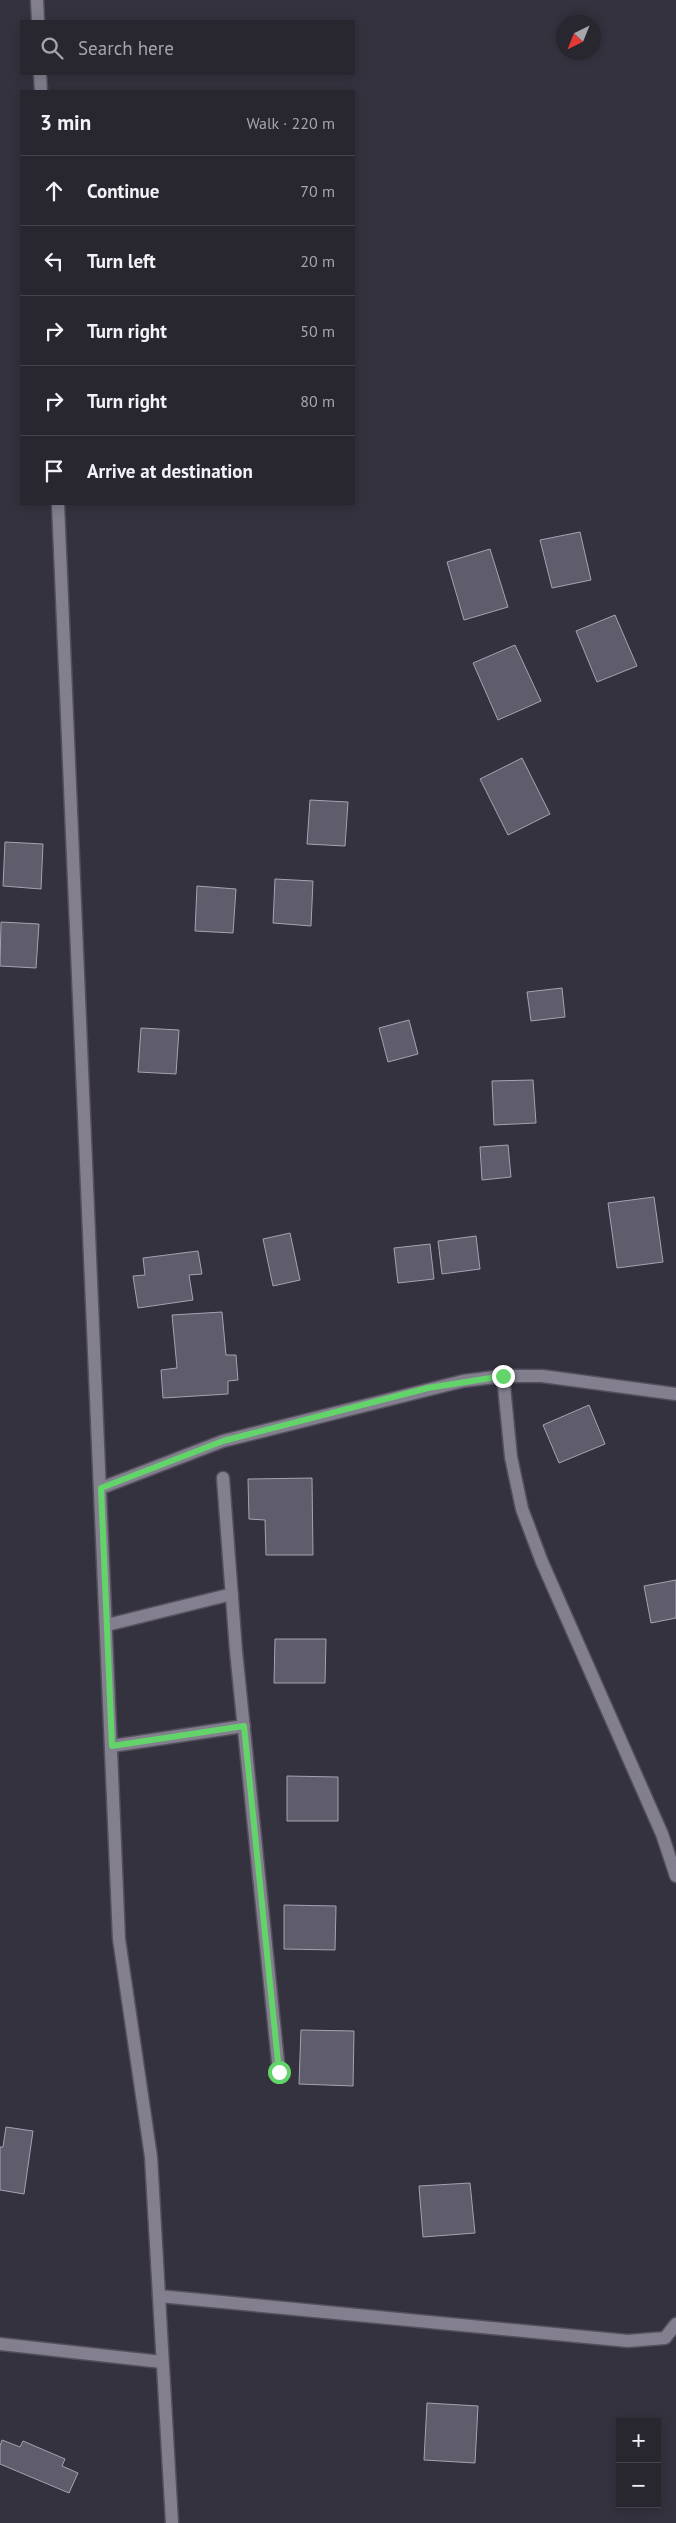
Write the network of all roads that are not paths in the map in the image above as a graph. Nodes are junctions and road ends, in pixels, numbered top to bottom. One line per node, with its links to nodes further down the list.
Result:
1 (37, 0): 2 (street)
2 (38, 20)
3 (40, 75): 4 (street)
4 (41, 90)
5 (58, 505): 9 (street)
6 (503, 1376): 7 (street); 9 (street); 14 (street)
7 (676, 1394)
8 (223, 1478): 10 (street)
9 (101, 1488): 11 (street)
10 (232, 1594): 11 (street); 12 (street)
11 (107, 1625): 13 (street)
12 (244, 1726): 13 (street); 15 (street)
13 (112, 1746): 16 (street)
14 (676, 1876)
15 (279, 2072)
16 (159, 2296): 17 (street); 19 (street)
17 (676, 2324)
18 (0, 2344): 19 (street)
19 (162, 2362): 20 (street)
20 (172, 2523)

